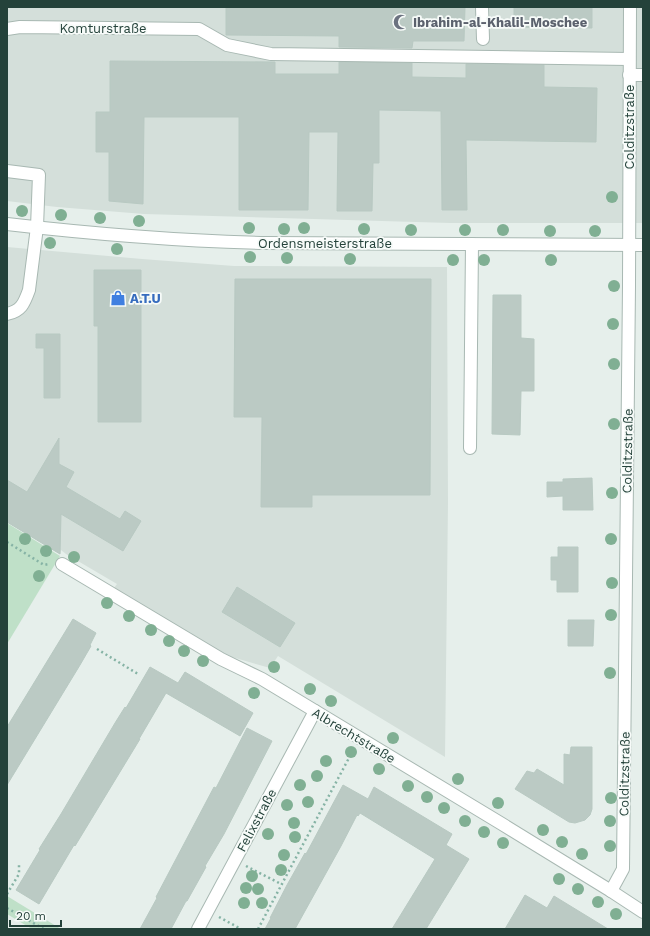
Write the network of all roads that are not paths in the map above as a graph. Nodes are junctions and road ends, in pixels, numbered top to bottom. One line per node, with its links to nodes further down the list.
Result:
1 (482, 7): 4 (street)
2 (630, 7): 5 (street, Colditzstraße)
3 (7, 29): 5 (street, Komturstraße)
4 (483, 38)
5 (629, 59): 6 (street, Colditzstraße)
6 (629, 75): 7 (street); 12 (street, Colditzstraße)
7 (643, 75)
8 (7, 171): 10 (street)
9 (7, 224): 10 (street, Ordensmeisterstraße)
10 (37, 227): 11 (street, Ordensmeisterstraße); 14 (street)
11 (472, 244): 12 (street, Ordensmeisterstraße); 15 (street)
12 (629, 245): 13 (street, Ordensmeisterstraße); 18 (street, Colditzstraße)
13 (643, 245)
14 (7, 314)
15 (470, 448)
16 (62, 564): 17 (street, Albrechtstraße)
17 (315, 712): 18 (street, Albrechtstraße); 20 (street, Felixstraße)
18 (611, 891): 19 (street, Albrechtstraße)
19 (643, 912)
20 (198, 929)

